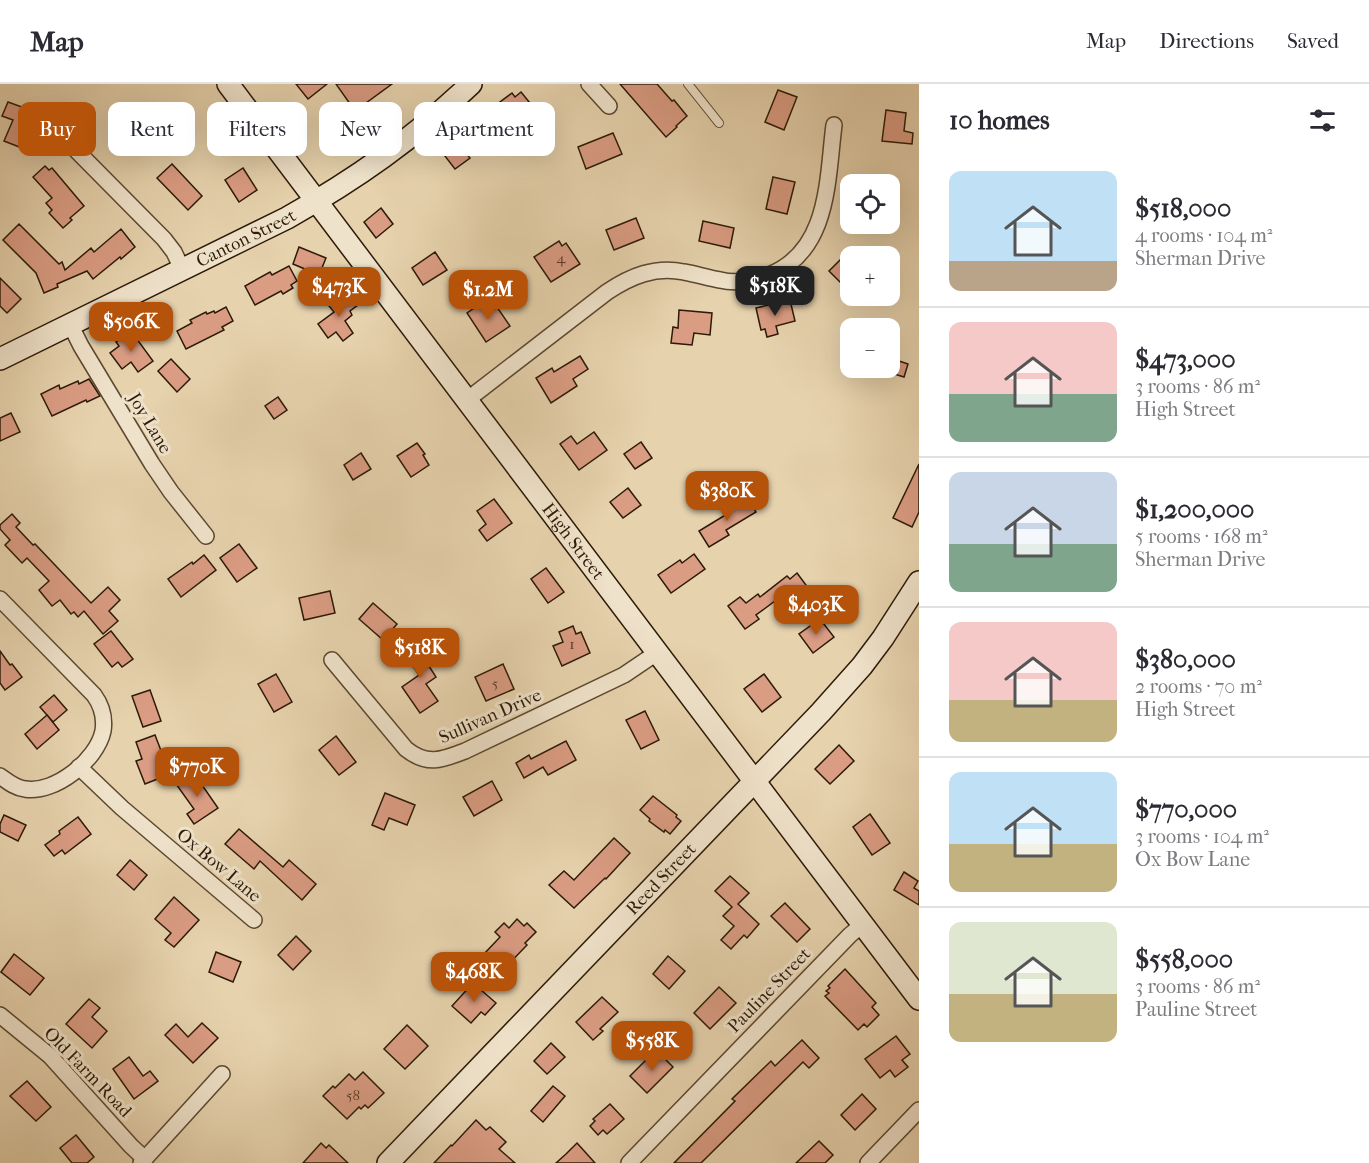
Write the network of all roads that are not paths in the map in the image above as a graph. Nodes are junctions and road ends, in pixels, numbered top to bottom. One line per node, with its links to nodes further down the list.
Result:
1 (228, 84): 9 (main road, High Street)
2 (471, 84): 9 (main road, Canton Street)
3 (589, 84): 5 (street)
4 (688, 84): 6 (lane)
5 (609, 106)
6 (719, 123)
7 (834, 125): 13 (street)
8 (82, 156): 10 (street)
9 (316, 202): 10 (main road, Canton Street); 13 (main road, High Street)
10 (182, 269): 11 (main road, Canton Street)
11 (70, 324): 12 (main road, Canton Street); 14 (street, Joy Lane)
12 (0, 359)
13 (466, 400): 17 (main road, High Street)
14 (206, 536)
15 (919, 582): 21 (main road, Reed Street)
16 (0, 599): 19 (street)
17 (658, 652): 18 (street, Sullivan Drive); 21 (main road, High Street)
18 (332, 660)
19 (80, 767): 20 (street); 22 (street, Ox Bow Lane)
20 (0, 776)
21 (755, 781): 23 (main road, High Street); 29 (main road, Reed Street)
22 (254, 920)
23 (863, 924): 24 (main road, High Street); 30 (street, Pauline Street)
24 (916, 989)
25 (0, 1015): 28 (street, Old Farm Road)
26 (222, 1074): 28 (street)
27 (919, 1110): 31 (street)
28 (143, 1161)
29 (388, 1163)
30 (629, 1163)
31 (868, 1163)

